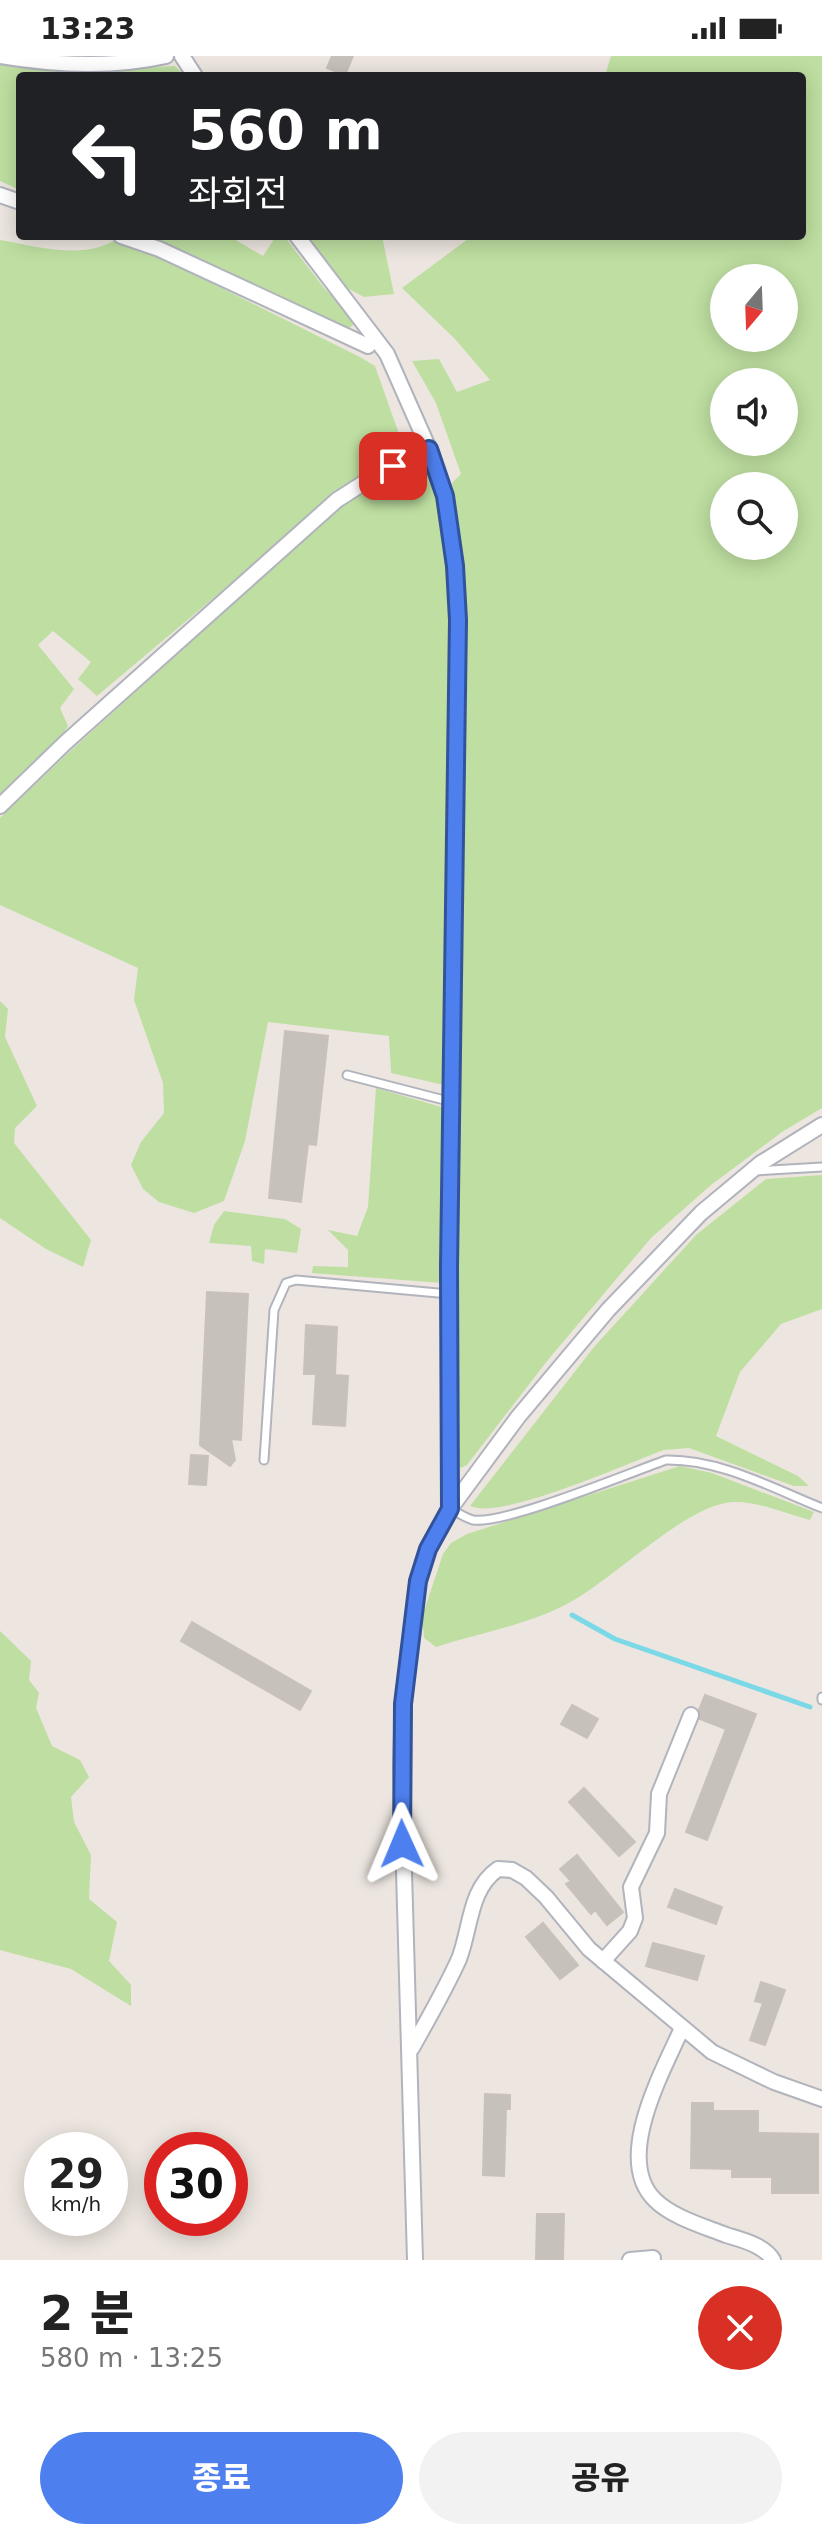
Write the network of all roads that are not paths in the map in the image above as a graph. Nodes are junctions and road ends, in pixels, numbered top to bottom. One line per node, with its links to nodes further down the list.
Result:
1 (0, 56): 2 (street)
2 (166, 56)
3 (133, 240): 5 (street)
4 (300, 240): 6 (street)
5 (368, 346)
6 (429, 449): 7 (street); 9 (street)
7 (0, 806)
8 (347, 1075): 9 (lane)
9 (452, 1102): 13 (street)
10 (822, 1125): 12 (street)
11 (822, 1167): 12 (lane)
12 (751, 1171): 16 (street)
13 (449, 1294): 14 (lane); 16 (street)
14 (264, 1460)
15 (822, 1508): 16 (lane)
16 (450, 1509): 20 (street)
17 (691, 1715): 18 (street)
18 (603, 1961): 19 (street); 20 (street)
19 (682, 2028): 21 (street); 25 (street)
20 (410, 2051): 23 (street)
21 (822, 2099)
22 (653, 2258): 24 (street)
23 (415, 2260)
24 (630, 2260)
25 (773, 2260)

